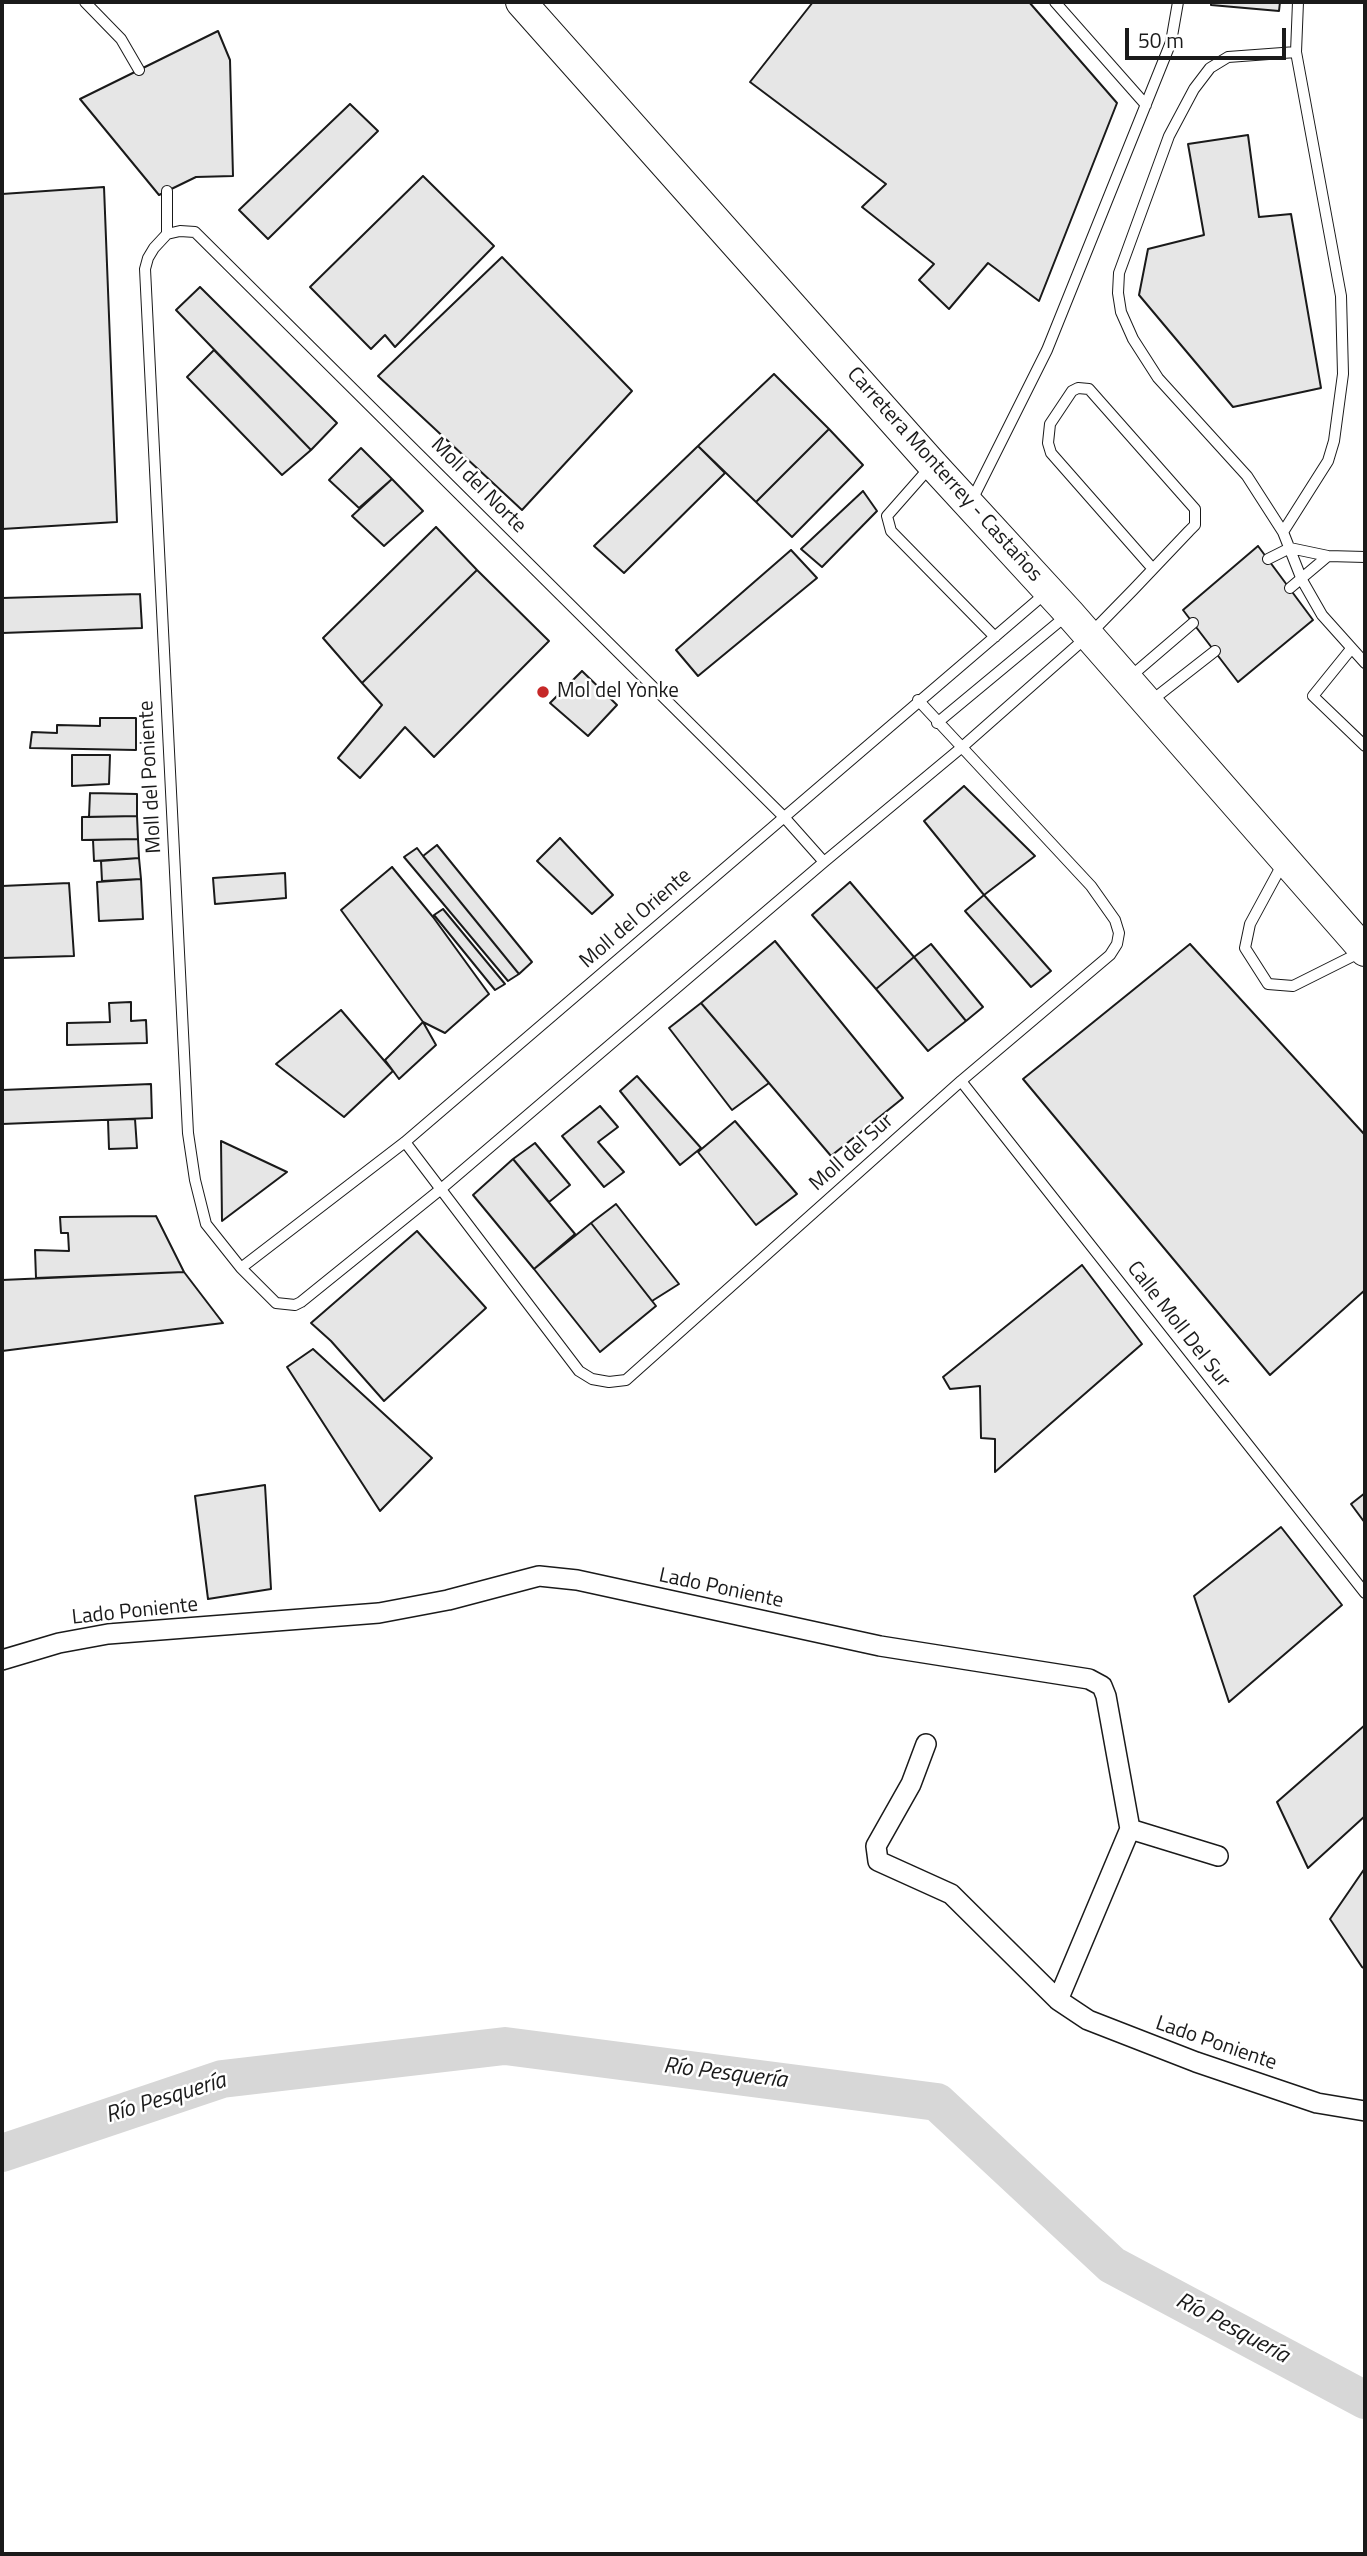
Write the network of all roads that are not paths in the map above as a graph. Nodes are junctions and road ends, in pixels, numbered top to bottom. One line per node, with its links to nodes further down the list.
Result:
1 (85, 2): 7 (lane)
2 (521, 2): 11 (main road, Carretera Monterrey - Castaños)
3 (1055, 2): 8 (lane)
4 (1178, 2): 8 (lane)
5 (1298, 2): 6 (lane)
6 (1296, 52): 13 (lane); 13 (lane)
7 (139, 70)
8 (1146, 105): 12 (lane)
9 (167, 191): 10 (lane)
10 (167, 234): 35 (lane, Moll del Norte); 42 (lane, Moll del Poniente)
11 (932, 464): 12 (main road, Carretera Monterrey - Castaños); 25 (lane)
12 (970, 504): 21 (main road, Carretera Monterrey - Castaños)
13 (1283, 532): 14 (lane)
14 (1290, 548): 15 (lane); 17 (lane); 19 (lane)
15 (1328, 556): 16 (lane); 19 (lane)
16 (1365, 557)
17 (1268, 559)
18 (1153, 569): 18 (lane, Moll del Poniente); 24 (lane, Moll del Poniente)
19 (1302, 580): 20 (lane); 26 (lane)
20 (1290, 588)
21 (1049, 590): 22 (main road, Carretera Monterrey - Castaños); 25 (lane, Moll del Oriente)
22 (1069, 613): 24 (main road, Carretera Monterrey - Castaños); 32 (lane)
23 (1193, 623): 29 (lane)
24 (1089, 635): 29 (main road, Carretera Monterrey - Castaños); 34 (lane, Moll del Poniente)
25 (995, 637): 30 (lane, Moll del Oriente)
26 (1351, 649): 28 (lane); 33 (lane)
27 (1214, 651): 31 (lane)
28 (1365, 663)
29 (1128, 679): 31 (main road, Carretera Monterrey - Castaños)
30 (918, 700): 32 (lane, Moll del Sur); 35 (lane, Moll del Oriente)
31 (1148, 704): 36 (main road, Carretera Monterrey - Castaños)
32 (937, 723): 34 (lane, Moll del Sur)
33 (1365, 746)
34 (961, 748): 37 (lane, Moll del Poniente); 39 (lane, Moll del Sur)
35 (784, 817): 37 (lane, Moll del Norte); 40 (lane, Moll del Oriente)
36 (1284, 859): 38 (main road, Carretera Monterrey - Castaños); 38 (lane)
37 (824, 862): 41 (lane, Moll del Poniente)
38 (1365, 950)
39 (961, 1081): 41 (lane, Moll del Sur); 43 (lane, Calle Moll Del Sur)
40 (405, 1142): 41 (lane, Moll del Sur); 42 (lane, Moll del Oriente)
41 (441, 1189): 42 (lane, Moll del Poniente)
42 (241, 1268)
43 (1365, 1593)
44 (2, 1660): 46 (street, Lado Poniente)
45 (926, 1744): 48 (street, Lado Poniente)
46 (1130, 1829): 47 (street); 48 (street)
47 (1218, 1856)
48 (1058, 2000): 49 (street, Lado Poniente)
49 (1365, 2111)

